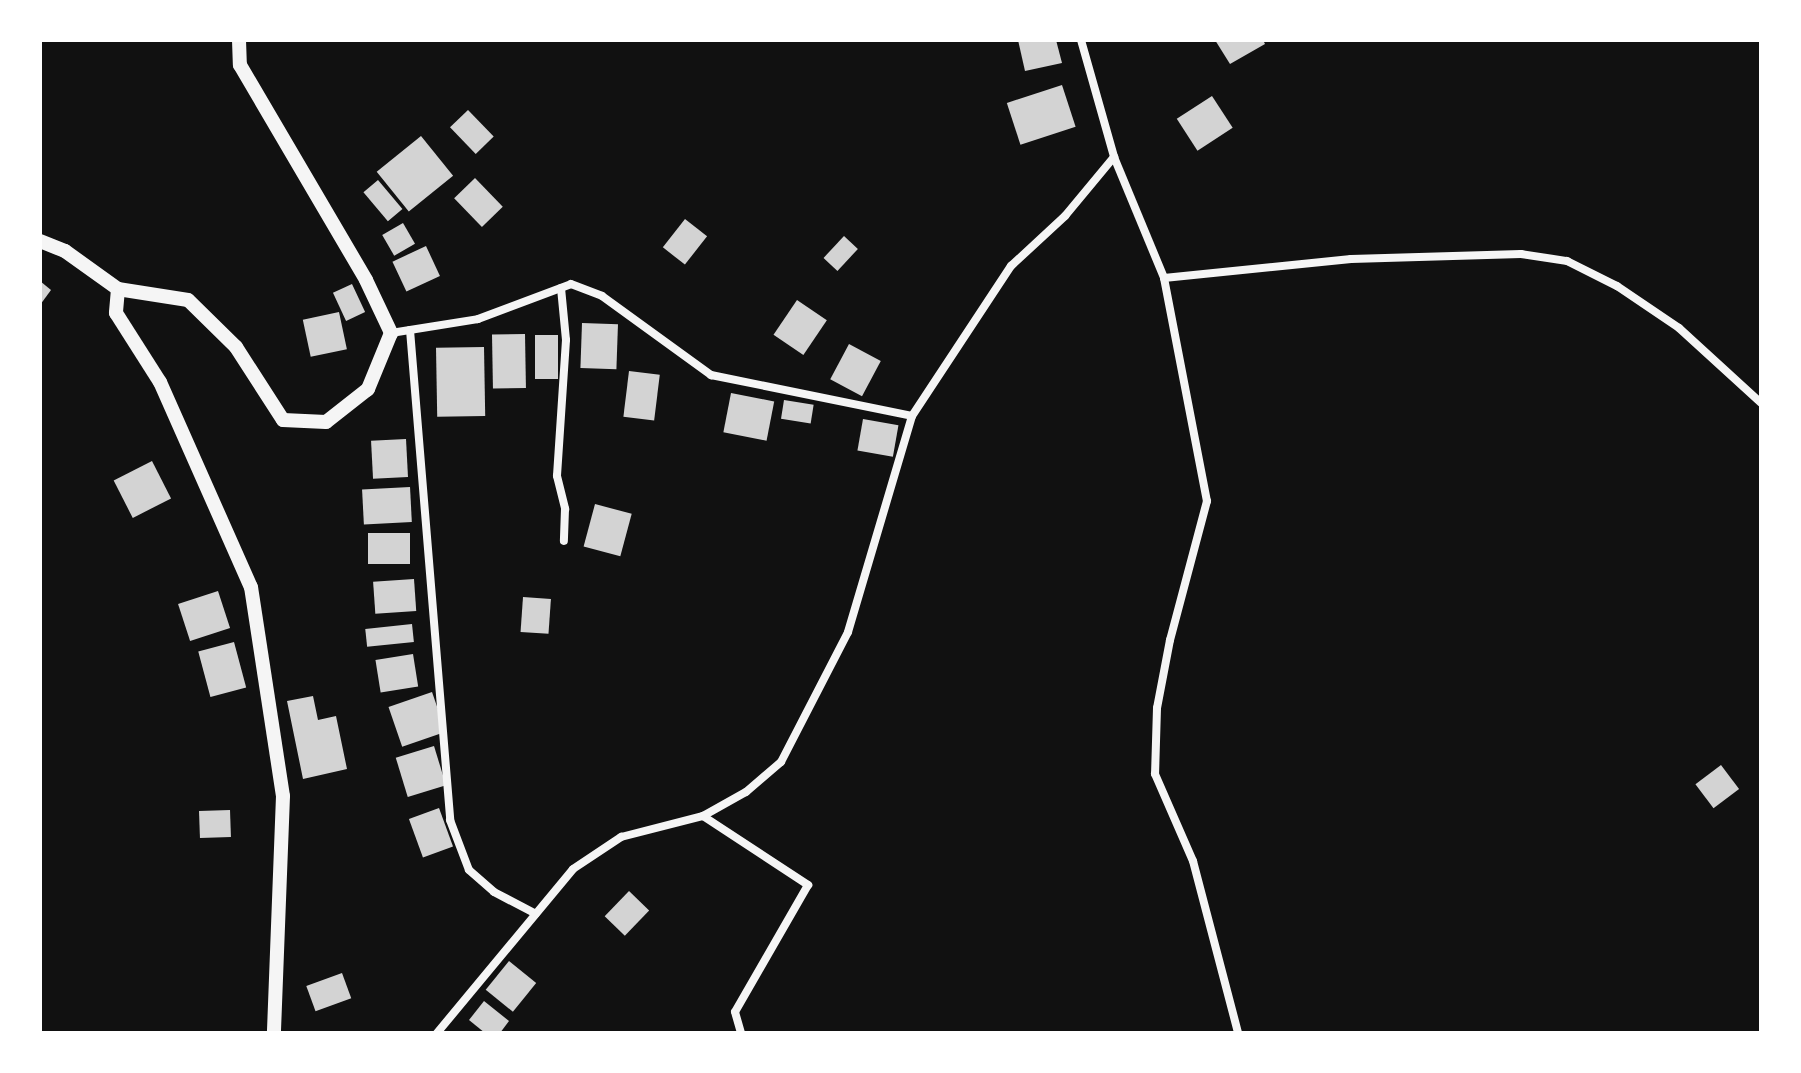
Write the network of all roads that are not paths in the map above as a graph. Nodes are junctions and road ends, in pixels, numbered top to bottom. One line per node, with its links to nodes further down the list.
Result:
1 (239, 40): 9 (street)
2 (1081, 40): 3 (street)
3 (1114, 157): 5 (street); 11 (street)
4 (40, 241): 7 (street)
5 (1164, 278): 10 (street); 18 (street)
6 (561, 288): 8 (street); 11 (street); 12 (street)
7 (118, 289): 9 (street); 15 (street)
8 (410, 330): 9 (street); 14 (street)
9 (391, 333)
10 (1761, 403)
11 (912, 416): 13 (street)
12 (564, 541)
13 (703, 816): 14 (street); 17 (street)
14 (536, 914): 16 (street)
15 (274, 1033)
16 (437, 1033)
17 (741, 1033)
18 (1238, 1033)

